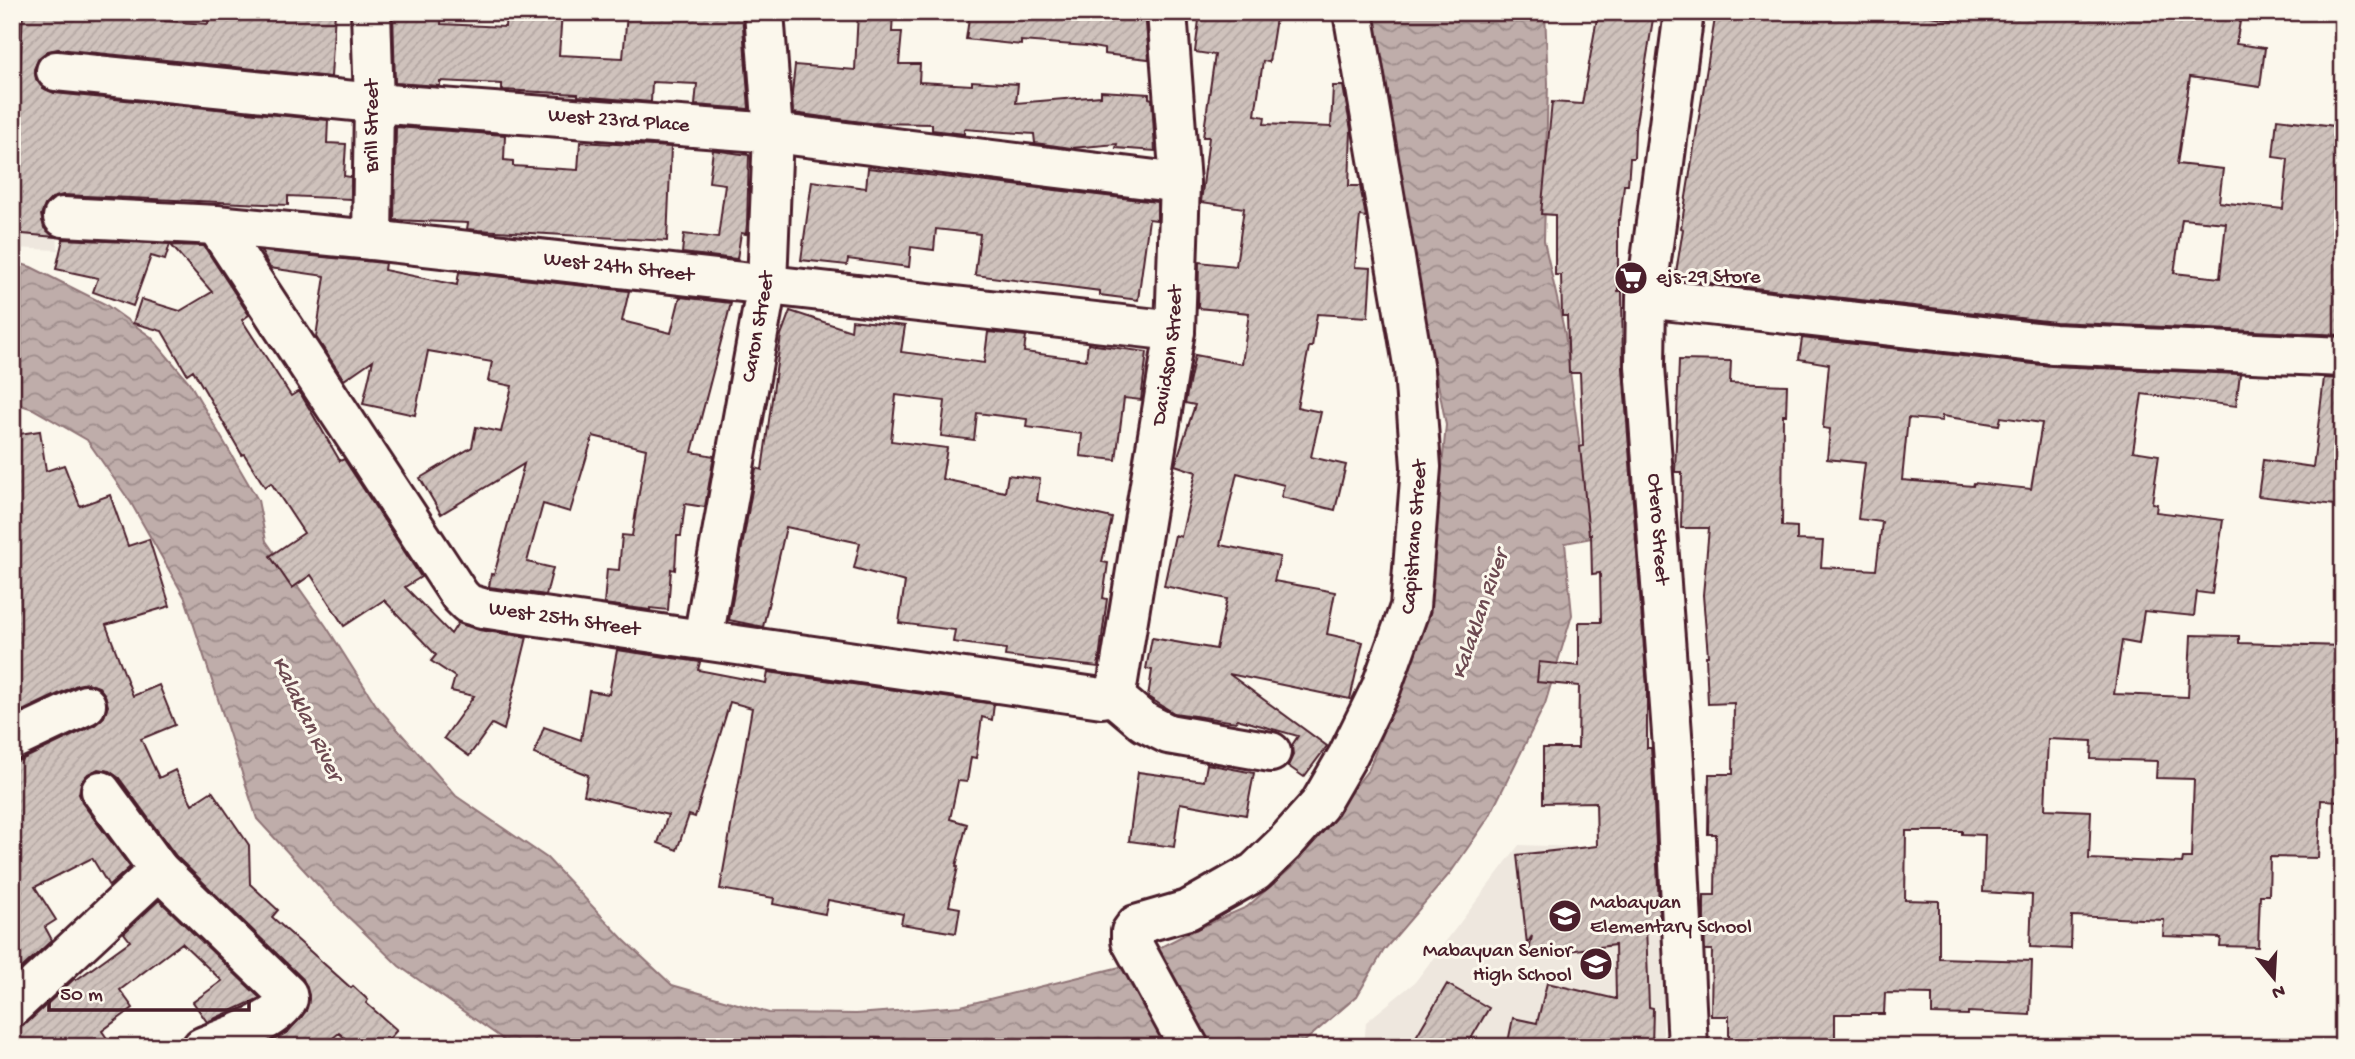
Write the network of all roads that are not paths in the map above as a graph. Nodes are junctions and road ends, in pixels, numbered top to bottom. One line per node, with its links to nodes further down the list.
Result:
1 (371, 12): 7 (street, Brill Street)
2 (764, 12): 8 (street, Caron Street)
3 (1167, 12): 9 (street, Davidson Street)
4 (1353, 12): 26 (street, Capistrano Street)
5 (1684, 12): 14 (street, Otero Street)
6 (56, 71): 7 (street, West 23rd Place)
7 (374, 103): 8 (street, West 23rd Place); 12 (street, Brill Street)
8 (773, 133): 9 (street, West 23rd Place); 13 (street, Caron Street)
9 (1180, 183): 15 (street, Davidson Street)
10 (62, 217): 11 (street, West 24th Street)
11 (216, 225): 12 (street, West 24th Street); 17 (street, West 25th Street)
12 (372, 240): 13 (street, West 24th Street)
13 (767, 284): 15 (street, West 24th Street); 17 (street, Caron Street)
14 (1646, 298): 16 (street); 27 (street, Otero Street)
15 (1175, 331): 18 (street, Davidson Street)
16 (2343, 357)
17 (703, 639): 18 (street, West 25th Street)
18 (1112, 695): 21 (street)
19 (86, 705): 20 (street)
20 (12, 740)
21 (1271, 752)
22 (101, 791): 23 (street)
23 (159, 870): 24 (street); 25 (street)
24 (12, 1007)
25 (202, 1047)
26 (1189, 1047)
27 (1688, 1047)

